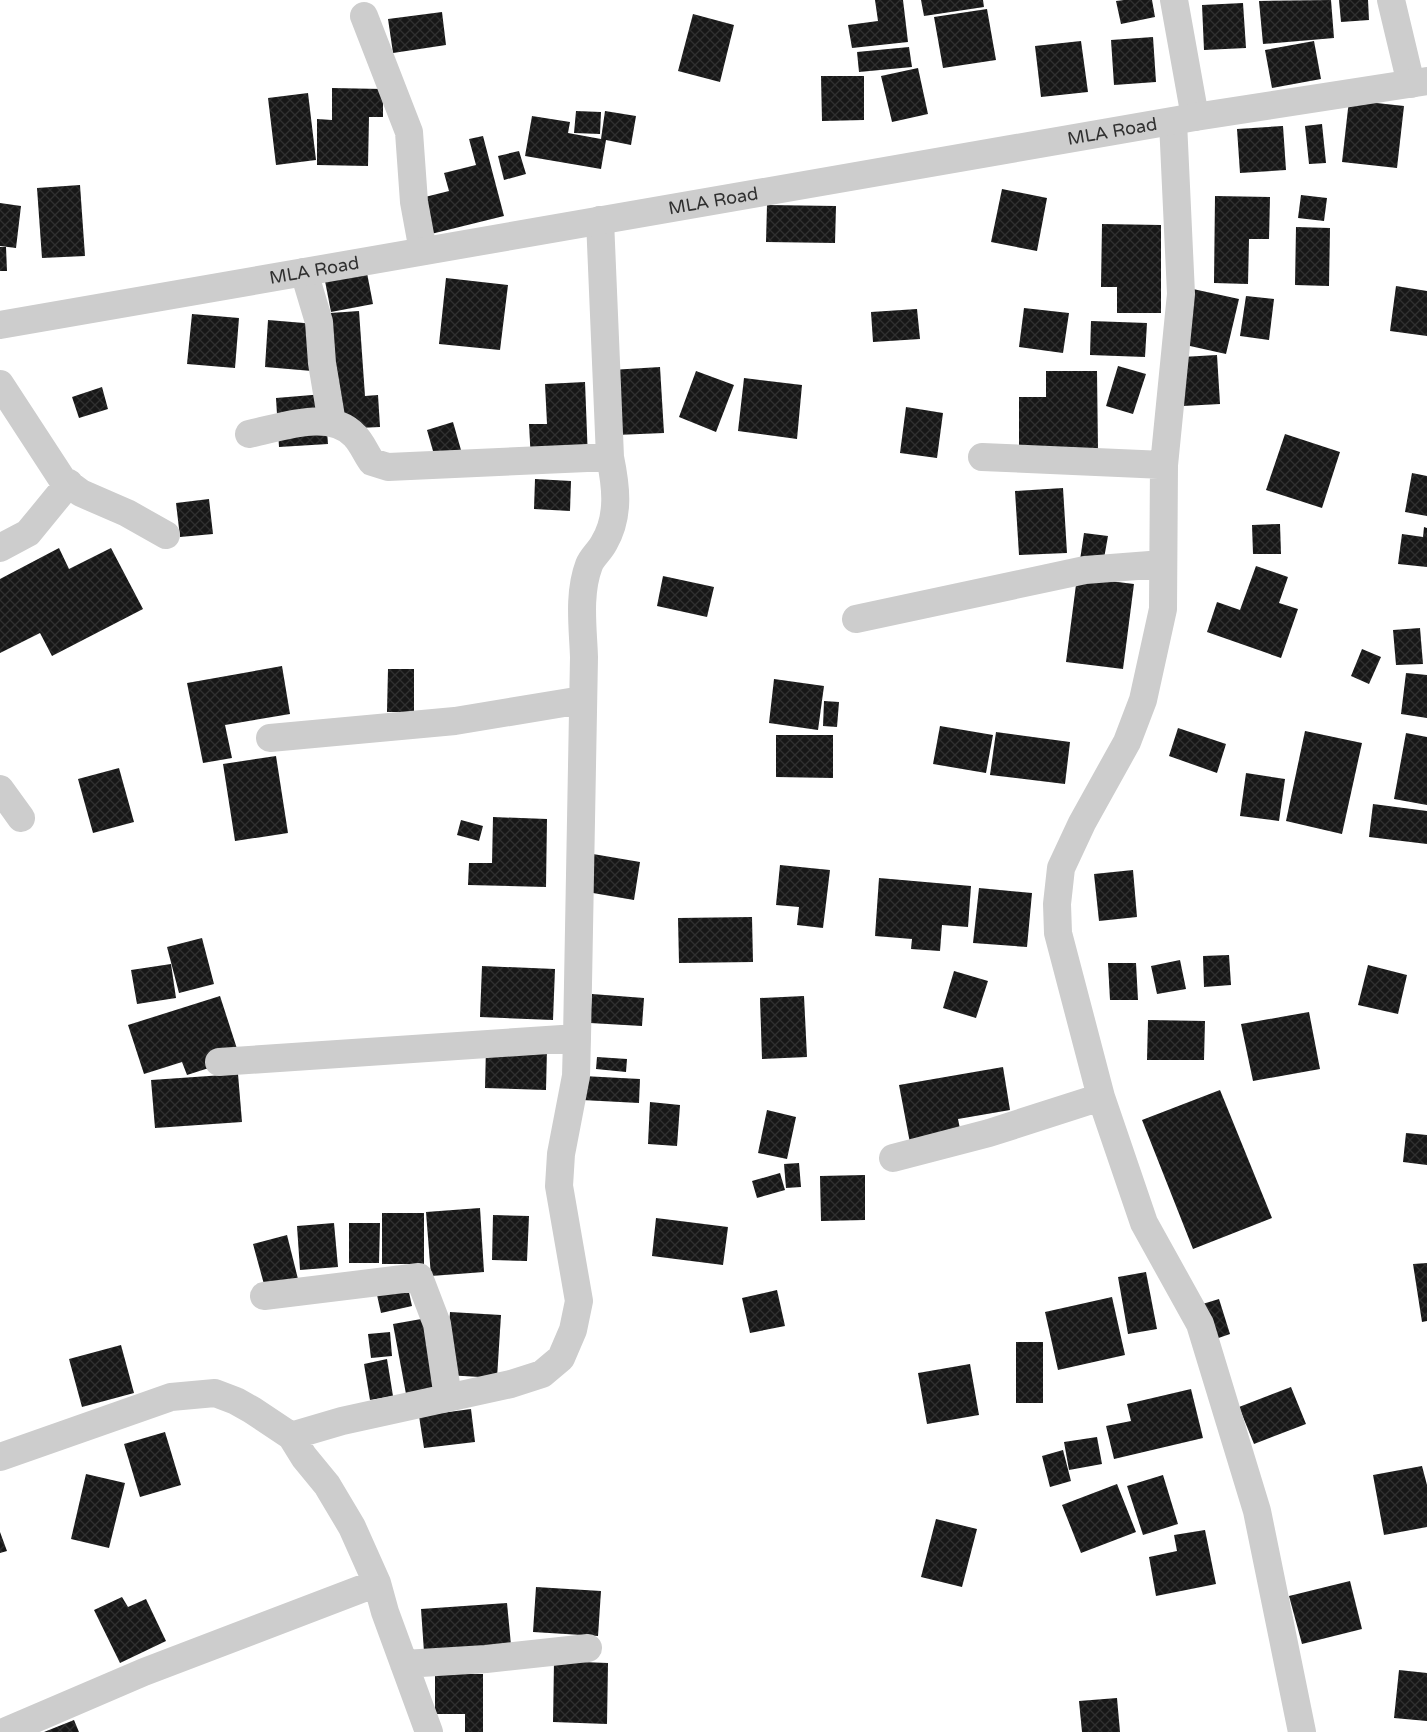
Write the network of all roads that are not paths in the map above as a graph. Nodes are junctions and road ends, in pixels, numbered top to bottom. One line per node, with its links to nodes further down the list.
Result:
1 (1174, 0): 5 (street)
2 (1391, 0): 4 (street)
3 (364, 16): 7 (street)
4 (1419, 82): 5 (street, MLA Road)
5 (1184, 120): 6 (street, MLA Road); 15 (street)
6 (600, 220): 7 (street, MLA Road); 13 (street)
7 (423, 252): 8 (street, MLA Road)
8 (304, 272): 9 (street, MLA Road); 11 (street)
9 (0, 325)
10 (0, 384): 16 (street)
11 (332, 422): 12 (street); 13 (street)
12 (249, 434)
13 (610, 457): 21 (street)
14 (982, 457): 15 (street)
15 (1164, 465): 19 (street)
16 (69, 483): 17 (street); 18 (street)
17 (166, 535)
18 (0, 548)
19 (1163, 564): 20 (street); 27 (street)
20 (856, 619)
21 (582, 700): 22 (street); 25 (street)
22 (270, 738)
23 (0, 789): 24 (street)
24 (21, 818)
25 (577, 1038): 26 (street); 30 (street)
26 (219, 1062)
27 (1101, 1097): 28 (street); 38 (street)
28 (893, 1158)
29 (264, 1296): 30 (street)
30 (448, 1398): 31 (street)
31 (291, 1436): 32 (street); 33 (street)
32 (0, 1457)
33 (377, 1583): 35 (street); 36 (street)
34 (588, 1648): 35 (street)
35 (404, 1664): 37 (street)
36 (4, 1732)
37 (429, 1732)
38 (1302, 1732)

